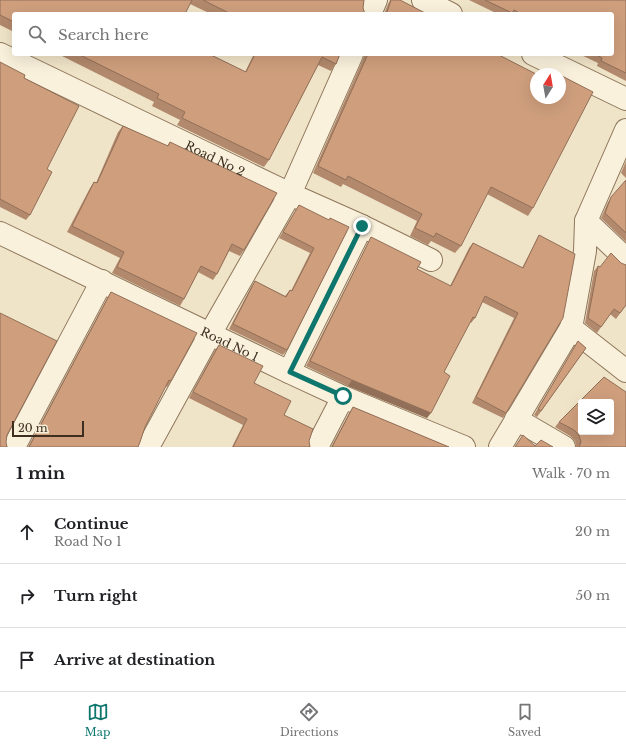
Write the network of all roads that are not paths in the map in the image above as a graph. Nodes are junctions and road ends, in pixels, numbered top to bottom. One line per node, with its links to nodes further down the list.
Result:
1 (376, 0): 3 (street)
2 (423, 0): 4 (street)
3 (371, 12)
4 (447, 12)
5 (0, 54): 10 (street, Road No 2)
6 (351, 56): 10 (street)
7 (537, 56): 8 (street)
8 (626, 99)
9 (626, 130): 11 (street)
10 (290, 194): 12 (street, Road No 2); 18 (street)
11 (586, 221): 14 (street); 17 (street)
12 (362, 226): 15 (street, Road No 2); 20 (street)
13 (0, 233): 16 (street, Road No 1)
14 (626, 259)
15 (431, 260)
16 (102, 281): 18 (street, Road No 1); 23 (street)
17 (571, 328): 19 (street); 22 (street)
18 (210, 334): 20 (street, Road No 1); 24 (street)
19 (626, 371)
20 (290, 372): 21 (street, Road No 1)
21 (343, 396): 25 (street); 26 (street, Road No 1)
22 (516, 419): 27 (street); 28 (street)
23 (14, 447)
24 (148, 447)
25 (317, 447)
26 (464, 447)
27 (500, 447)
28 (564, 447)

